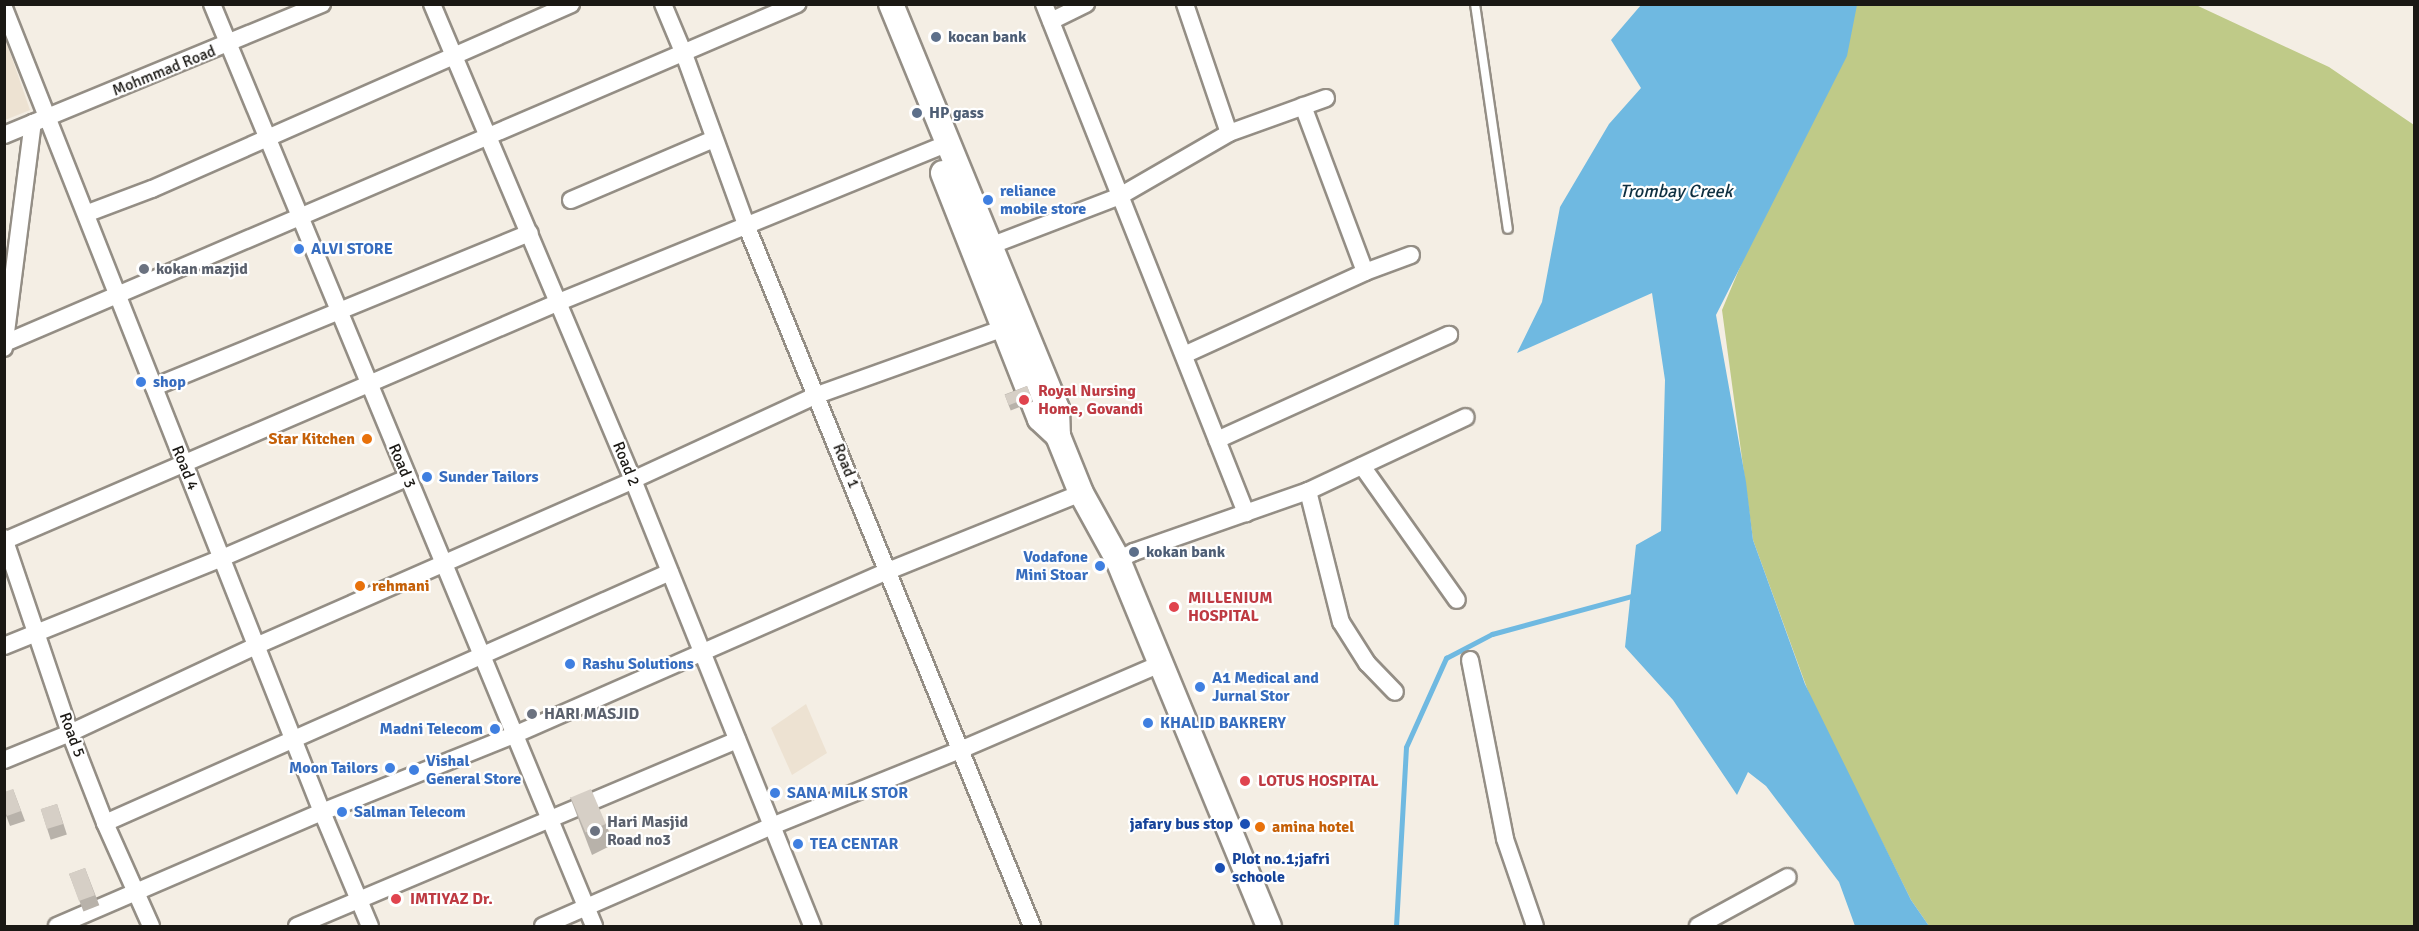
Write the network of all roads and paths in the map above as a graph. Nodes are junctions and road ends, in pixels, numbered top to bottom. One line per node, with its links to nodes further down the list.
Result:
1 (212, 4): 15 (street, Road 3)
2 (322, 4): 15 (street, Mohmmad Road)
3 (432, 4): 17 (street, Road 2)
4 (571, 4): 17 (street)
5 (663, 4): 16 (street, Road 1)
6 (796, 4): 16 (street)
7 (874, 4): 27 (street)
8 (891, 4): 27 (street)
9 (1044, 4): 14 (street)
10 (1086, 4): 14 (street)
11 (1185, 4): 22 (street)
12 (1475, 4): 33 (lane)
13 (4, 8): 20 (street, Road 4)
14 (1051, 21): 28 (street)
15 (227, 45): 20 (street, Mohmmad Road); 25 (street, Road 3)
16 (684, 54): 24 (street); 26 (street, Road 1)
17 (455, 57): 24 (street, Road 2); 25 (street)
18 (1326, 98): 19 (street)
19 (1303, 106): 22 (street); 37 (street)
20 (50, 117): 21 (street, Mohmmad Road); 30 (street, Road 4)
21 (33, 123): 23 (street, Mohmmad Road); 43 (street)
22 (1229, 134): 28 (street)
23 (4, 135)
24 (488, 135): 31 (street); 34 (street, Road 2)
25 (266, 138): 30 (street); 31 (street, Road 3)
26 (714, 139): 29 (street); 32 (street, Road 1)
27 (941, 146): 32 (street); 35 (street)
28 (1120, 196): 35 (street); 45 (street)
29 (571, 200)
30 (88, 213): 38 (street, Road 4)
31 (298, 217): 38 (street); 40 (street, Road 3)
32 (747, 227): 39 (street); 48 (street, Road 1)
33 (1508, 229)
34 (530, 233): 39 (street, Road 2); 40 (street)
35 (982, 249): 41 (street)
36 (1411, 255): 37 (street)
37 (1365, 272): 45 (street)
38 (119, 293): 43 (street); 47 (street, Road 4)
39 (560, 302): 46 (street); 54 (street, Road 2)
40 (338, 311): 46 (street, Road 3); 47 (street)
41 (1012, 325): 48 (street); 56 (street)
42 (1449, 334): 50 (street)
43 (5, 343): 44 (street)
44 (4, 348)
45 (1184, 355): 50 (street)
46 (368, 384): 51 (street); 53 (street, Road 3)
47 (154, 387): 51 (street, Road 4)
48 (817, 395): 54 (street); 62 (street, Road 1)
49 (1466, 417): 52 (street)
50 (1217, 440): 57 (street)
51 (183, 465): 58 (street); 59 (street, Road 4)
52 (1362, 466): 55 (street); 64 (street)
53 (407, 478): 59 (street); 61 (street, Road 3)
54 (633, 480): 61 (street); 63 (street, Road 2)
55 (1308, 491): 57 (street); 72 (street)
56 (1081, 493): 60 (street); 62 (street)
57 (1246, 513): 60 (street)
58 (5, 540): 65 (street, Road 5)
59 (222, 558): 65 (street); 66 (street, Road 4)
60 (1118, 560): 71 (street)
61 (443, 564): 66 (street); 69 (street, Road 3)
62 (888, 571): 68 (street); 77 (street, Road 1)
63 (670, 572): 68 (street, Road 2); 69 (street)
64 (1457, 600)
65 (37, 633): 67 (street); 73 (street, Road 5)
66 (258, 645): 73 (street); 75 (street, Road 4)
67 (4, 646)
68 (702, 651): 74 (street); 76 (street, Road 2)
69 (481, 656): 74 (street, Road 3); 75 (street)
70 (1470, 660): 96 (street)
71 (1160, 664): 77 (street); 95 (street)
72 (1395, 692)
73 (70, 733): 78 (street); 81 (street, Road 5)
74 (514, 735): 79 (street); 80 (street, Road 3)
75 (293, 738): 79 (street, Road 4); 81 (street)
76 (737, 740): 80 (street); 82 (street, Road 2)
77 (958, 751): 82 (street); 94 (street, Road 1)
78 (4, 760)
79 (322, 812): 84 (street); 85 (street, Road 4)
80 (550, 821): 85 (street); 86 (street, Road 3)
81 (105, 823): 84 (street, Road 5)
82 (772, 826): 86 (street); 93 (street, Road 2)
83 (1788, 877): 97 (street)
84 (135, 894): 87 (street); 88 (street, Road 5)
85 (359, 900): 89 (street); 90 (street, Road 4)
86 (586, 908): 91 (street); 92 (street, Road 3)
87 (57, 927)
88 (150, 927)
89 (297, 927)
90 (370, 927)
91 (543, 927)
92 (594, 927)
93 (812, 927)
94 (1032, 927)
95 (1269, 927)
96 (1535, 927)
97 (1698, 927)

